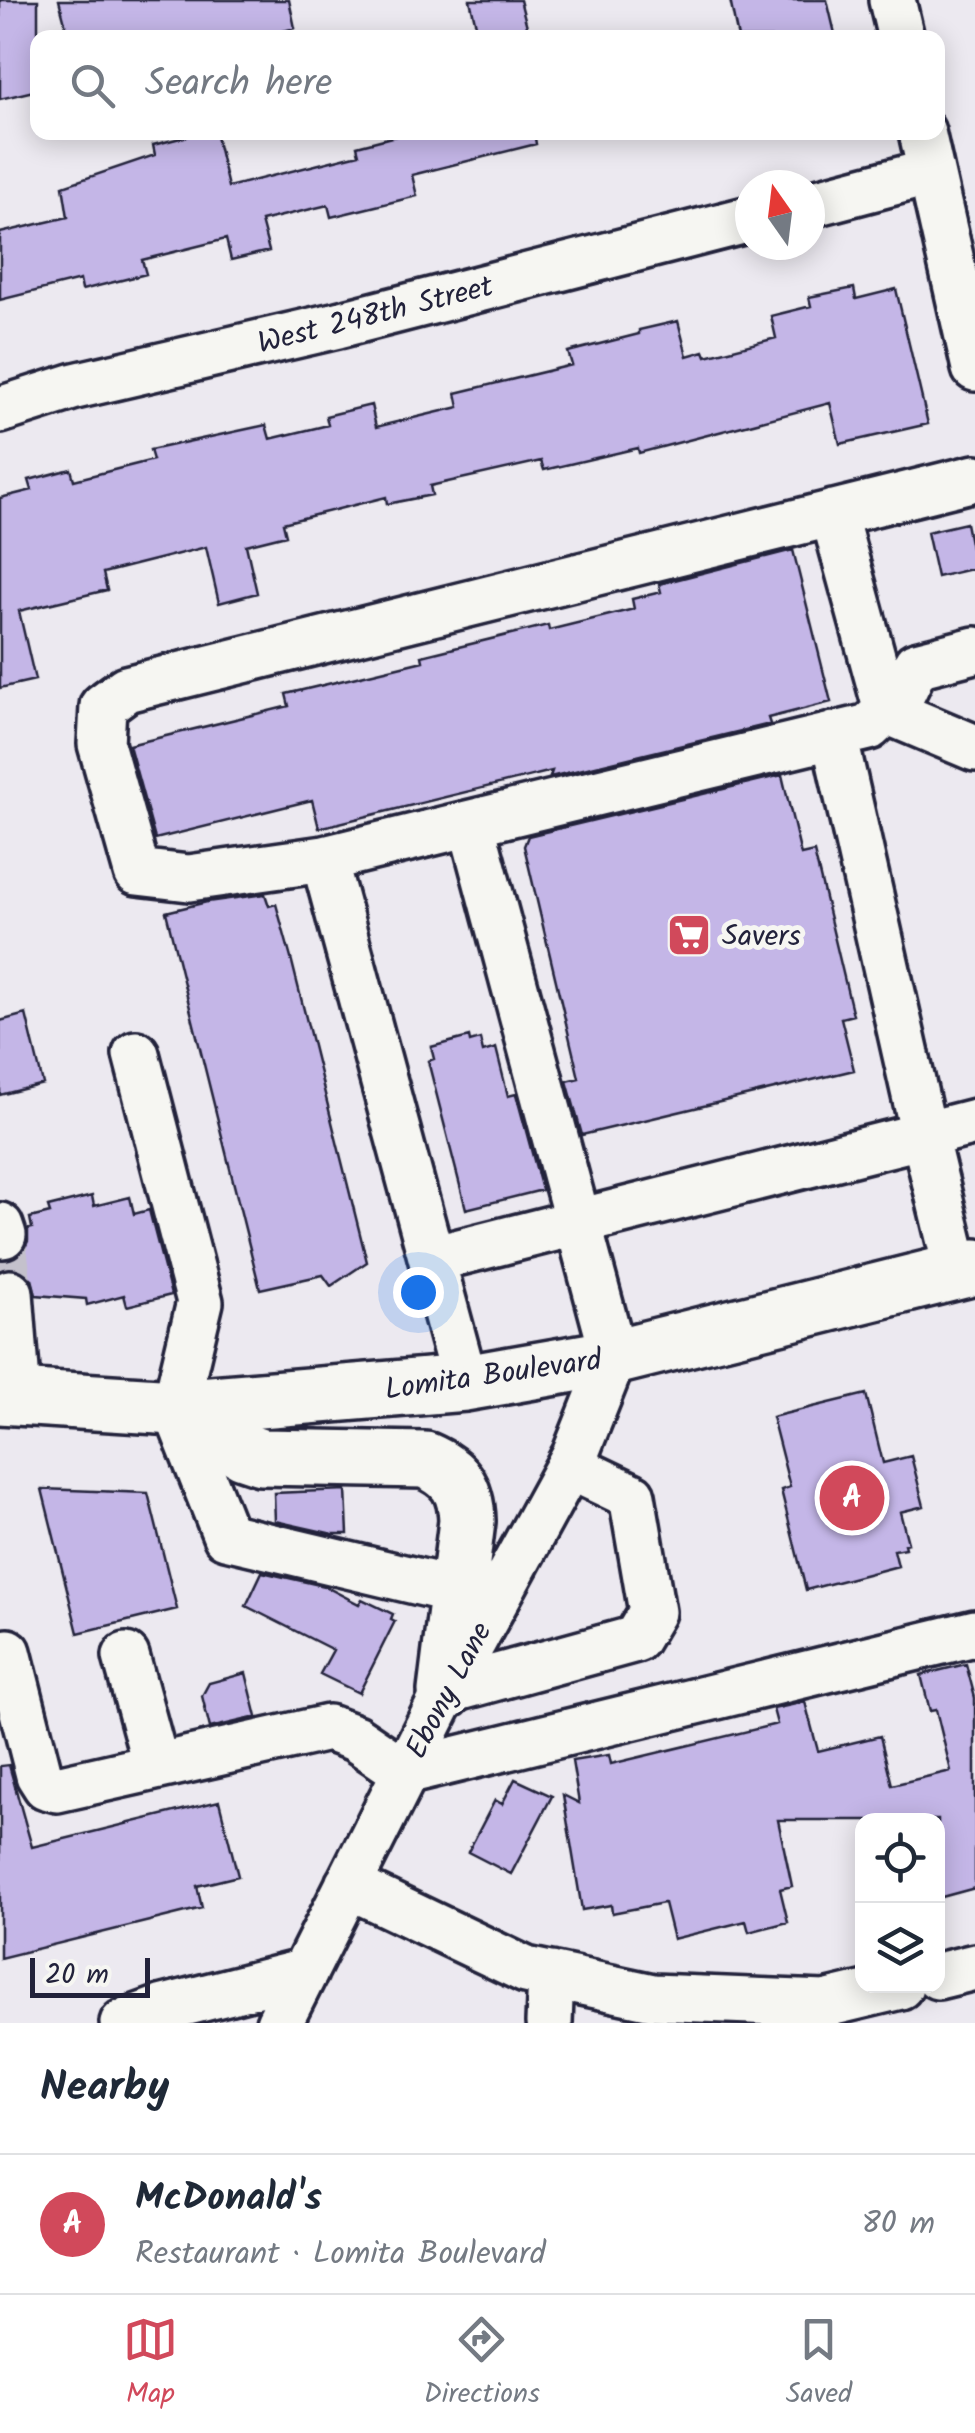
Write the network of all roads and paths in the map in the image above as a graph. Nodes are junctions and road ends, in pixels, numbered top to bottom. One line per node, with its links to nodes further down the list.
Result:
1 (892, 0): 2 (street)
2 (899, 30)
3 (927, 152): 4 (street); 6 (street)
4 (825, 197)
5 (735, 224): 7 (street, West 248th Street)
6 (975, 368)
7 (0, 410)
8 (975, 478): 9 (street)
9 (833, 514): 11 (street); 15 (street)
10 (975, 650): 11 (street)
11 (887, 711): 12 (street); 13 (street)
12 (834, 735): 14 (street); 18 (street)
13 (975, 748)
14 (471, 822): 15 (street); 19 (street)
15 (324, 859): 20 (street)
16 (136, 1054): 26 (street)
17 (975, 1122): 18 (street)
18 (924, 1135): 19 (street); 21 (street)
19 (579, 1223): 20 (street); 23 (street)
20 (432, 1260): 24 (street)
21 (966, 1269): 23 (main road, Lomita Boulevard)
22 (10, 1293): 25 (street)
23 (614, 1357): 24 (main road, Lomita Boulevard); 27 (street, Ebony Lane)
24 (466, 1383): 26 (main road, Lomita Boulevard)
25 (9, 1397): 26 (main road, Lomita Boulevard)
26 (176, 1407): 28 (street); 28 (main road)
27 (569, 1466): 32 (street, Ebony Lane); 32 (street)
28 (458, 1591): 32 (main road)
29 (975, 1633): 34 (street)
30 (3, 1640): 33 (street)
31 (126, 1656): 33 (street)
32 (446, 1691): 34 (street, Ebony Lane)
33 (156, 1766): 34 (street)
34 (405, 1772): 35 (street, Ebony Lane)
35 (348, 1885): 37 (street, Ebony Lane); 39 (street)
36 (975, 1967): 38 (street)
37 (305, 1972): 41 (street); 42 (street, Ebony Lane)
38 (945, 1974)
39 (551, 1975): 40 (street); 43 (street)
40 (871, 1993)
41 (123, 2023)
42 (280, 2023)
43 (548, 2023)

